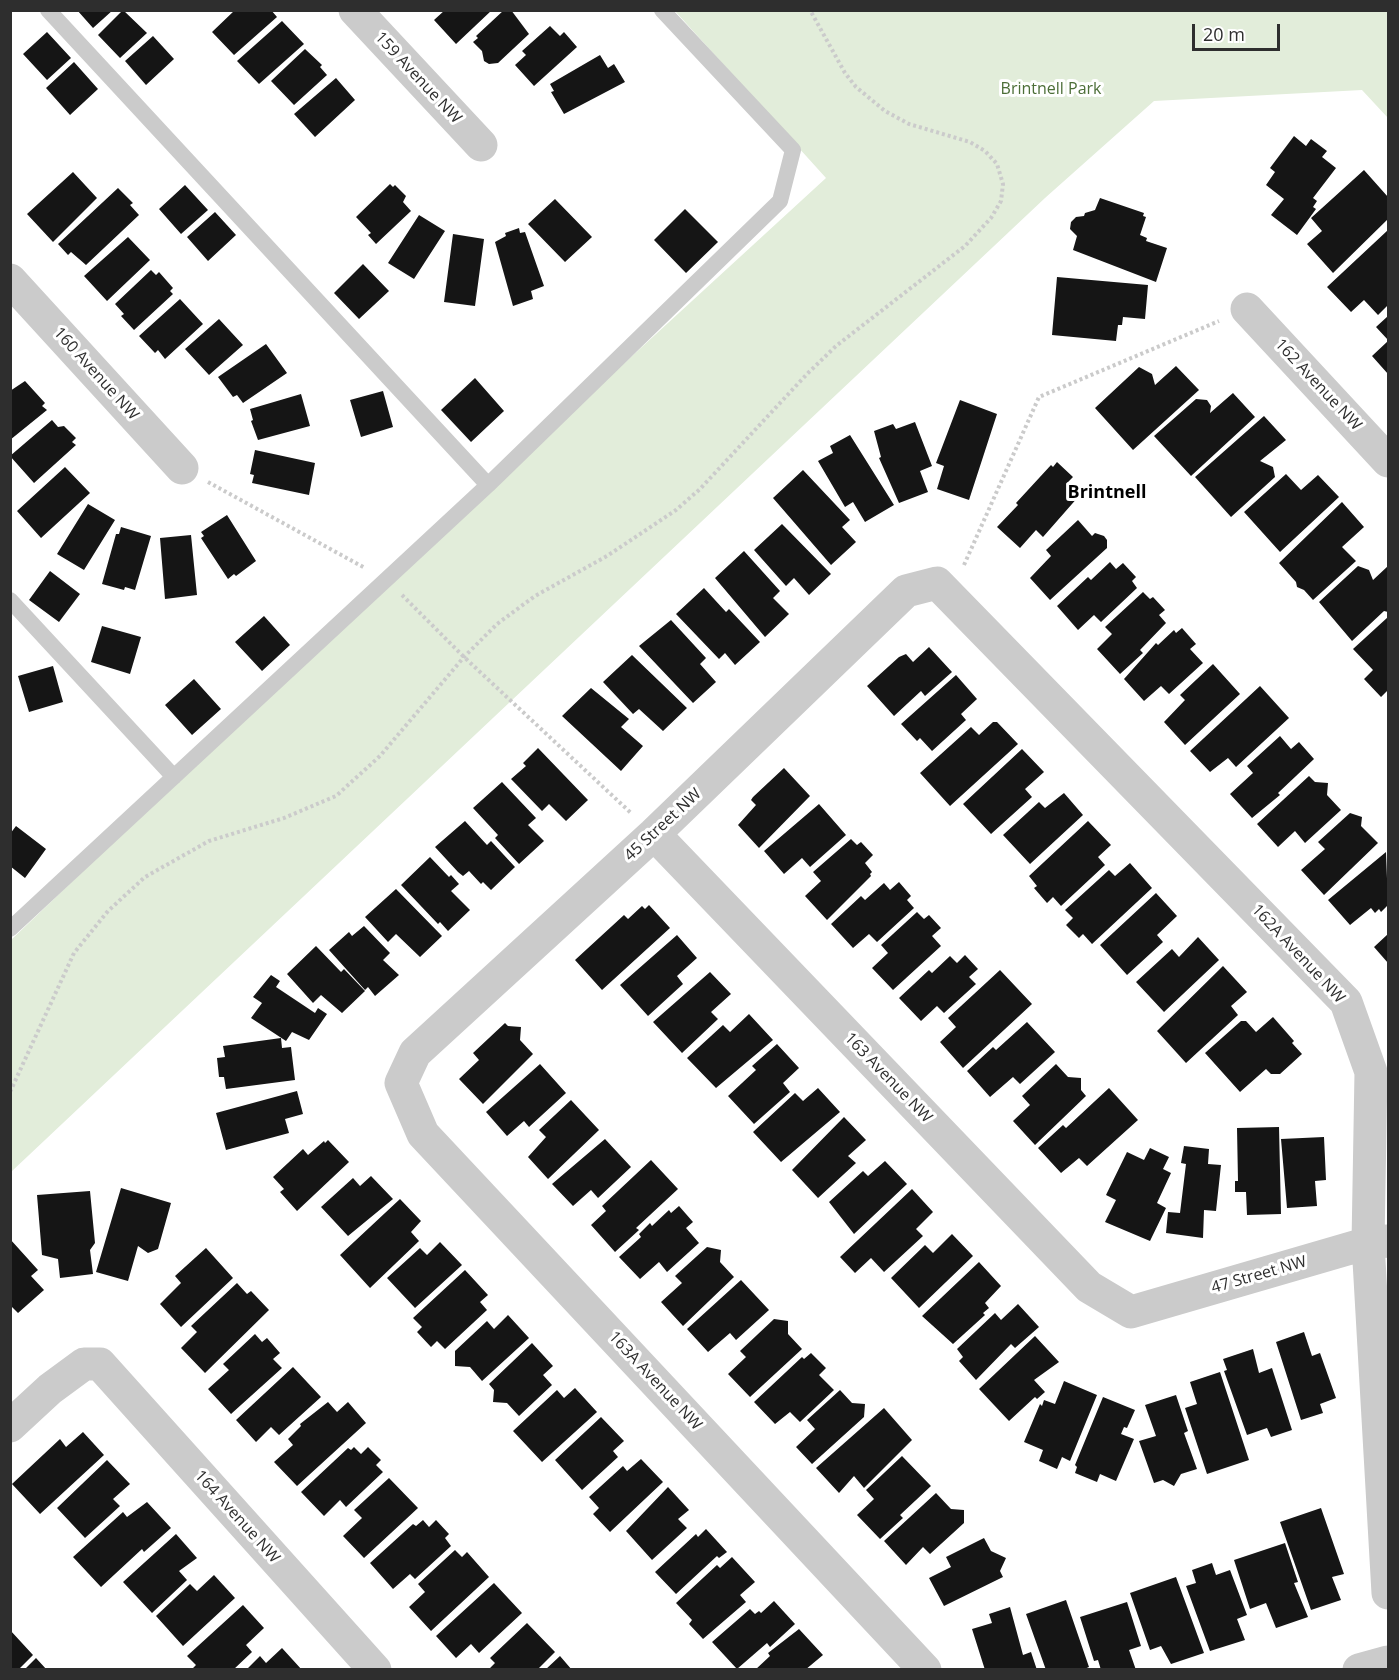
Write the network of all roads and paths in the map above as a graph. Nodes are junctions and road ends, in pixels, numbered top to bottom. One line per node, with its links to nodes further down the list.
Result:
1 (48, 10): 10 (lane)
2 (355, 10): 5 (street, 159 Avenue NW)
3 (662, 10): 10 (lane)
4 (810, 10): 14 (path)
5 (481, 145)
6 (10, 280): 9 (street, 160 Avenue NW)
7 (1248, 309): 8 (street, 162 Avenue NW); 12 (path)
8 (1389, 461)
9 (182, 468): 11 (path)
10 (488, 485): 11 (lane)
11 (388, 580): 14 (path); 15 (lane)
12 (944, 588): 16 (street, 45 Street NW); 20 (street, 162A Avenue NW)
13 (10, 600): 15 (lane)
14 (464, 657): 16 (path); 19 (path)
15 (174, 777): 17 (lane)
16 (654, 834): 18 (street, 45 Street NW); 21 (street, 163 Avenue NW)
17 (10, 929)
18 (401, 1083): 26 (street, 163A Avenue NW)
19 (10, 1092)
20 (1378, 1242): 21 (street, 47 Street NW); 23 (street, 162A Avenue NW)
21 (1131, 1312)
22 (10, 1426): 25 (street, 164 Avenue NW)
23 (1389, 1593)
24 (1389, 1662): 27 (street)
25 (375, 1670)
26 (925, 1670)
27 (1359, 1670)

